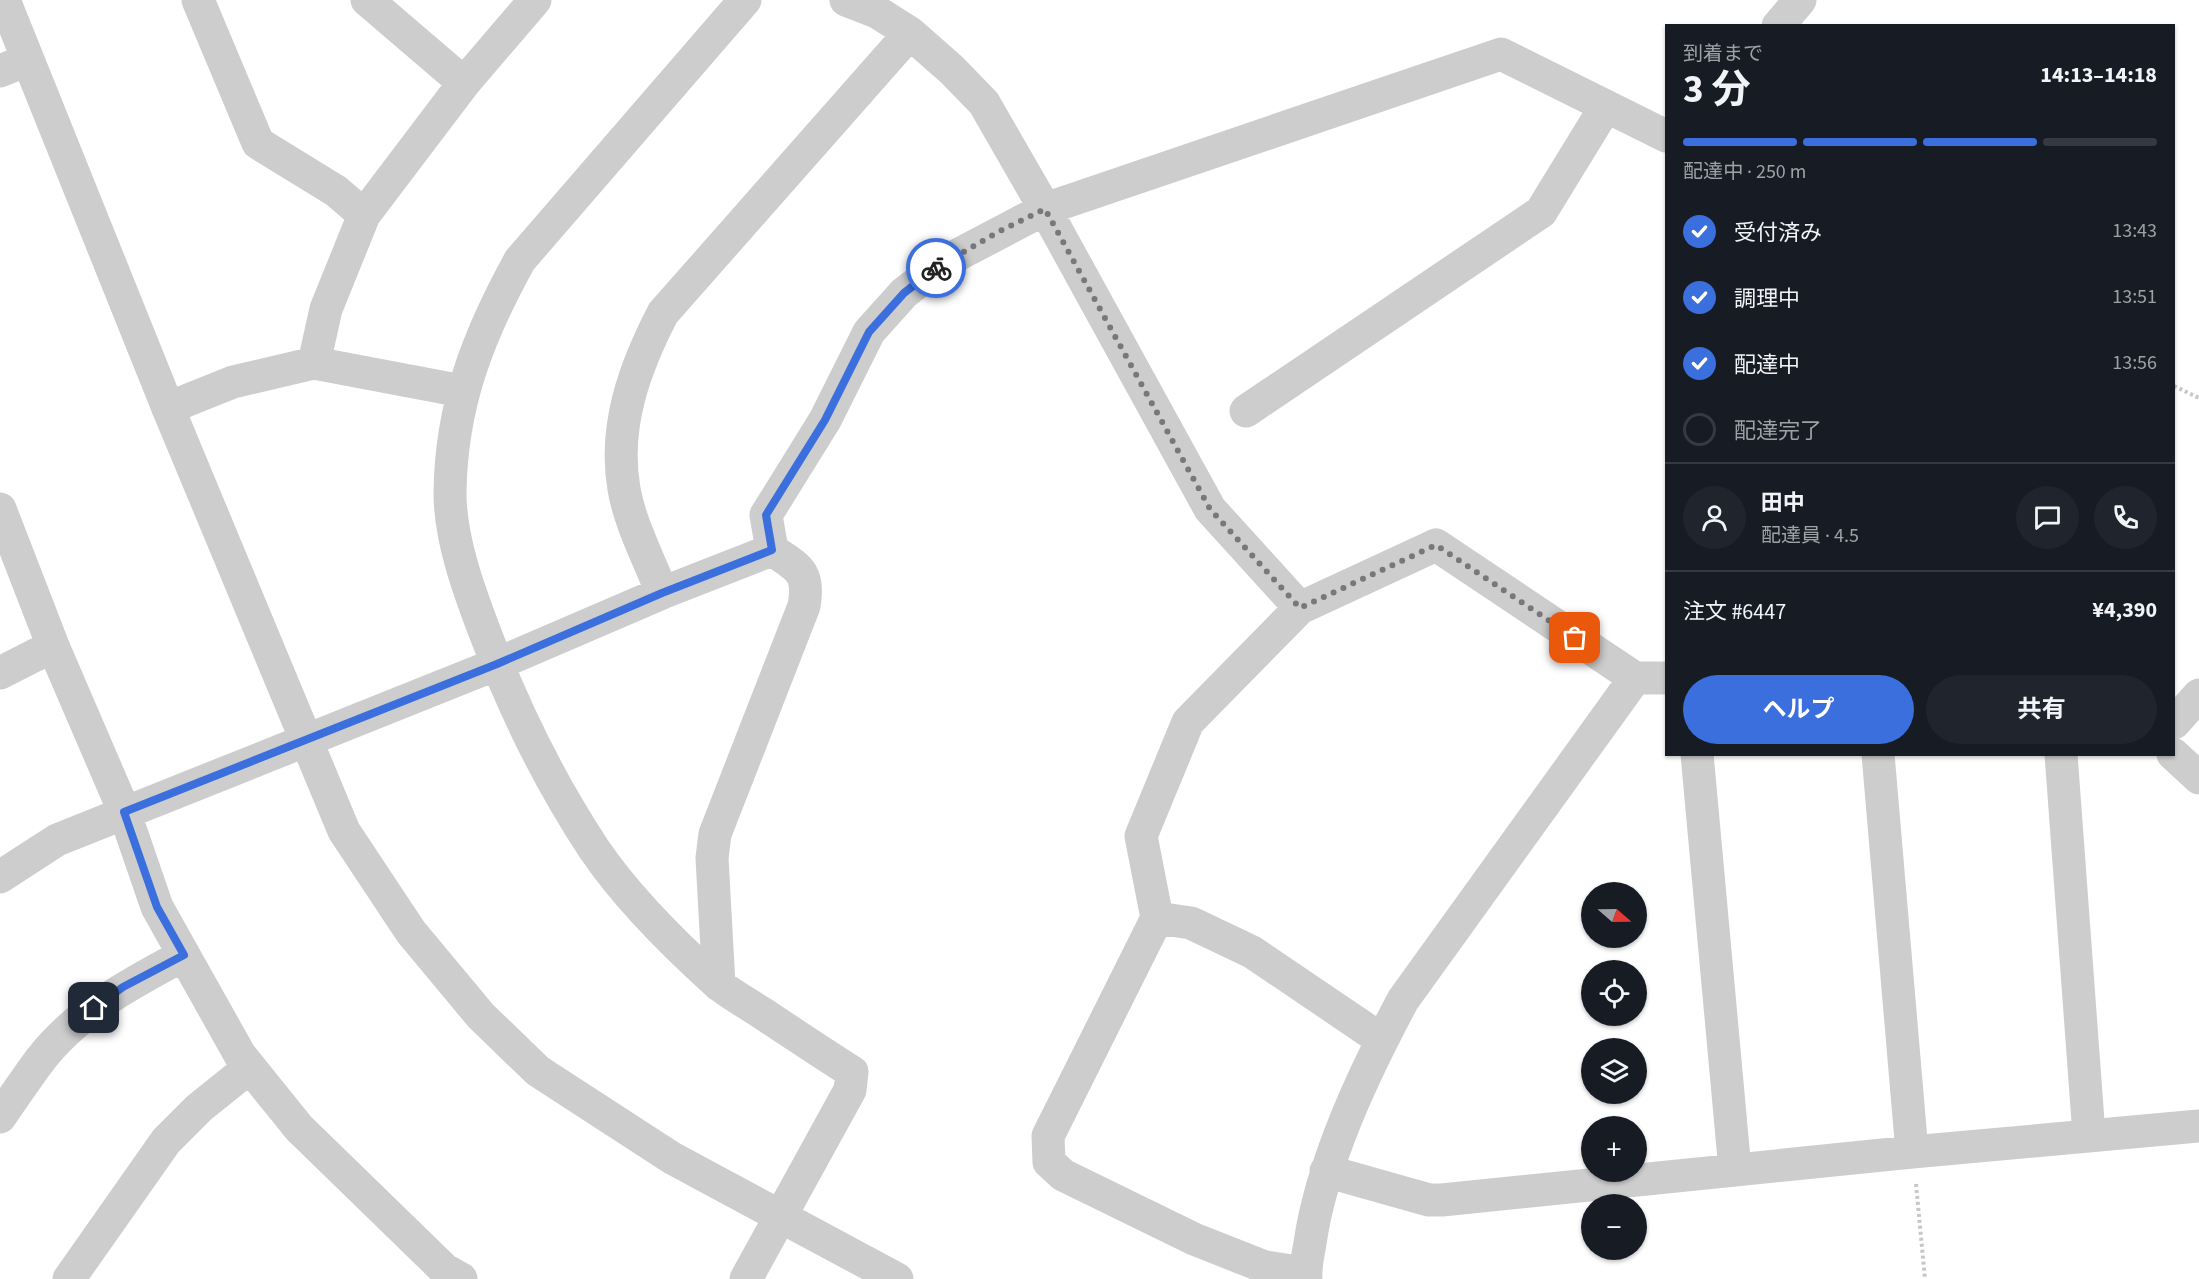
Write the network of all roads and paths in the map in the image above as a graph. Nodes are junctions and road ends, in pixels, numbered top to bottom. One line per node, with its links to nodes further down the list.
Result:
1 (4, 0): 10 (street)
2 (198, 0): 15 (street)
3 (367, 0): 11 (street)
4 (535, 0): 11 (street)
5 (745, 0): 18 (street)
6 (846, 0): 9 (street)
7 (1800, 0): 8 (street)
8 (1780, 24)
9 (910, 33): 14 (street); 24 (street)
10 (13, 65): 20 (street)
11 (465, 83): 15 (street)
12 (1606, 106): 13 (street); 14 (street); 21 (street)
13 (1665, 136)
14 (1045, 209): 23 (street); 25 (street)
15 (364, 215): 16 (street)
16 (314, 363): 18 (street); 20 (street)
17 (2175, 386): 19 (path)
18 (462, 391): 27 (street)
19 (2199, 398)
20 (168, 408): 32 (street)
21 (1246, 411)
22 (0, 509): 26 (street)
23 (772, 550): 24 (street); 42 (street)
24 (662, 593): 27 (street)
25 (1300, 608): 29 (street); 40 (street)
26 (53, 646): 28 (street); 38 (street)
27 (497, 664): 32 (street); 42 (street)
28 (0, 673)
29 (1651, 678): 43 (street)
30 (2199, 694): 31 (street)
31 (2175, 722)
32 (305, 740): 38 (street); 51 (street)
33 (1696, 756): 49 (street)
34 (1878, 756): 48 (street)
35 (2061, 756): 47 (street)
36 (2175, 756): 37 (street)
37 (2199, 778)
38 (124, 812): 39 (street); 41 (street)
39 (0, 877)
40 (1157, 918): 43 (street); 52 (street)
41 (184, 955): 44 (street); 45 (street)
42 (719, 985): 51 (street)
43 (1382, 1040): 50 (street)
44 (250, 1067): 53 (street); 54 (street)
45 (0, 1117)
46 (2199, 1126): 47 (street)
47 (2090, 1135): 48 (street)
48 (1914, 1166): 49 (street); 57 (path)
49 (1735, 1170): 50 (street)
50 (1326, 1172): 52 (street)
51 (779, 1217): 55 (street); 56 (street)
52 (1306, 1276)
53 (69, 1279)
54 (461, 1279)
55 (746, 1279)
56 (897, 1279)
57 (1925, 1279)

